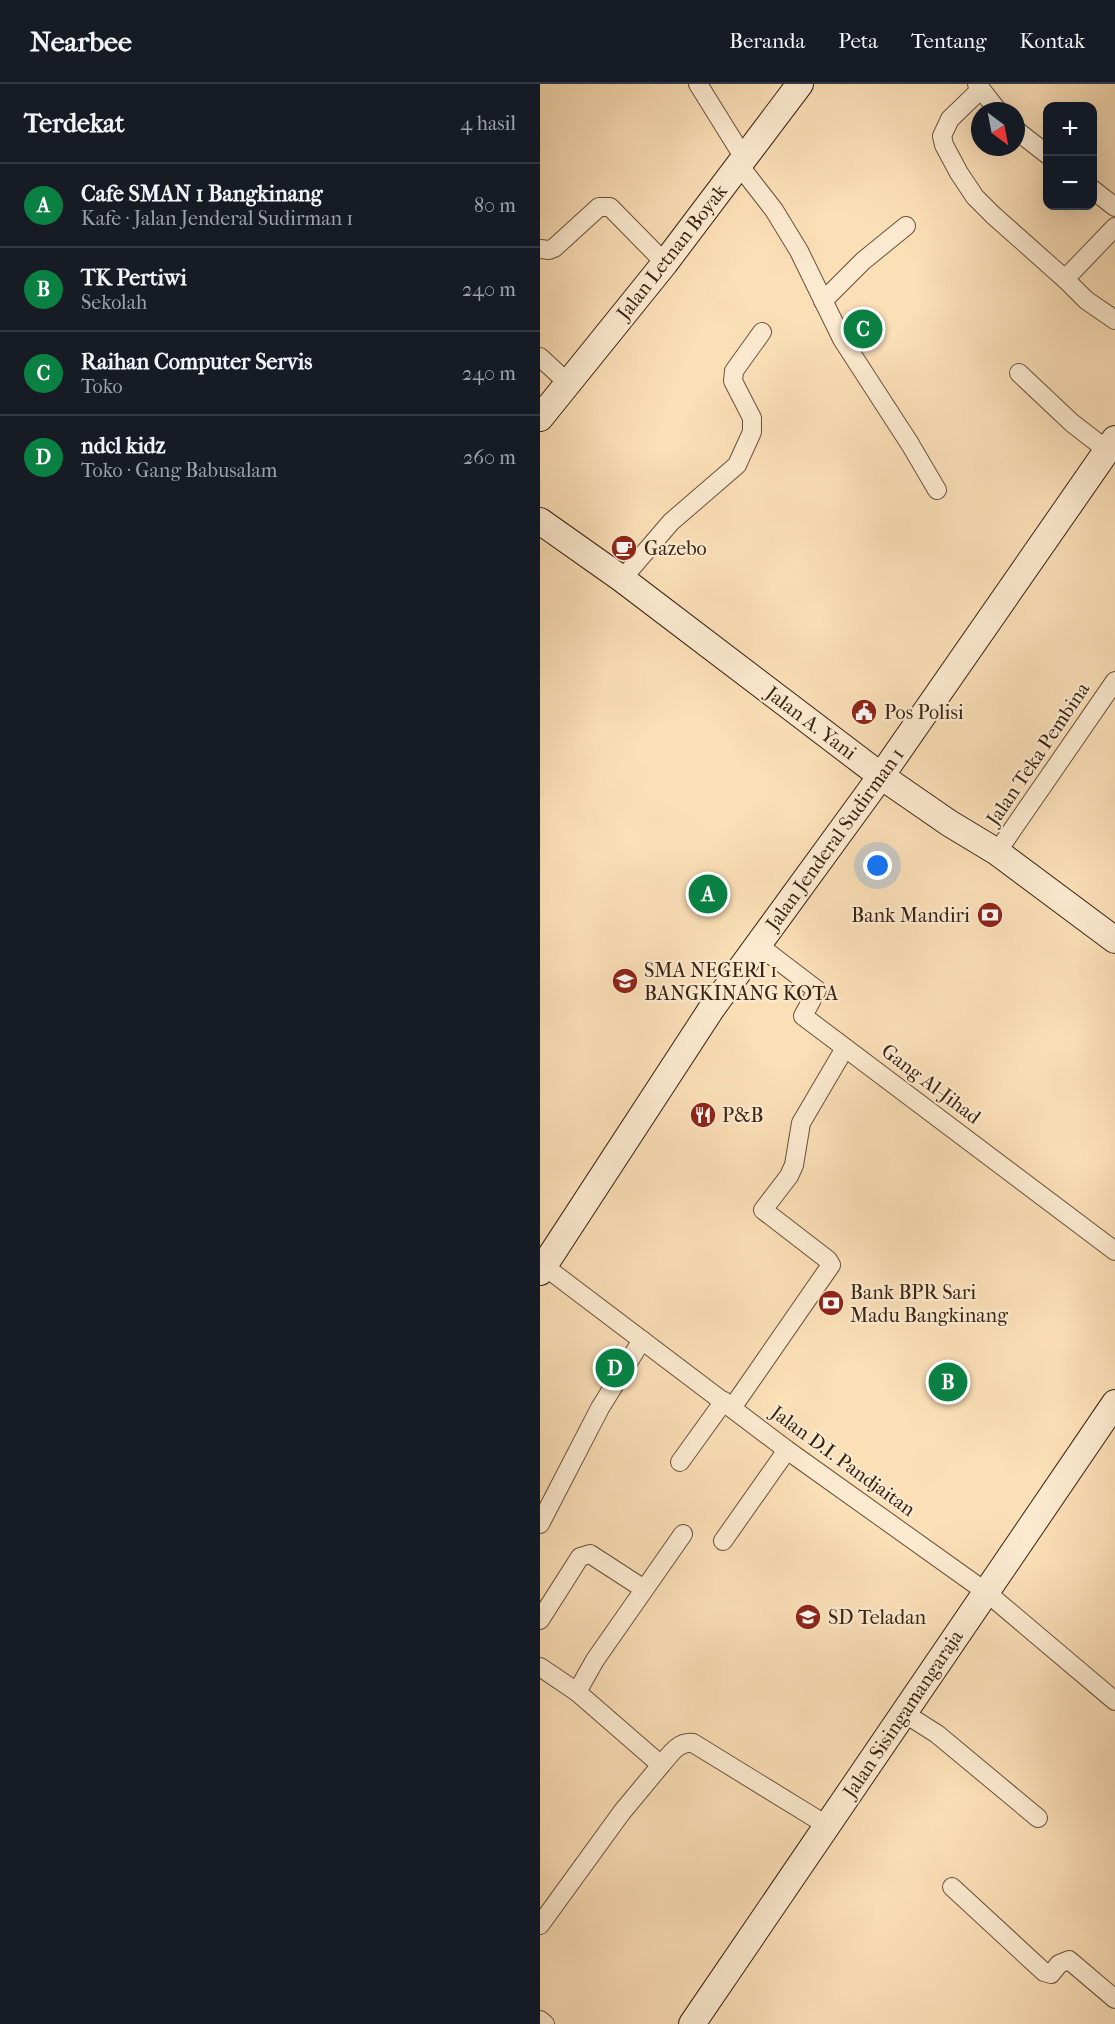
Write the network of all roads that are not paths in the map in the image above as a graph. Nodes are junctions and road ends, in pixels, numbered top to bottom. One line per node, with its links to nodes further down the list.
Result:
1 (698, 84): 7 (street)
2 (800, 84): 7 (street, Jalan Letnan Boyak)
3 (979, 87): 4 (street); 14 (street)
4 (991, 102)
5 (1025, 137): 6 (street)
6 (1043, 152)
7 (742, 161): 13 (street, Jalan Letnan Boyak); 15 (street)
8 (1097, 193): 9 (street)
9 (1115, 207)
10 (906, 226): 15 (street)
11 (1115, 227): 14 (street)
12 (540, 249): 13 (street)
13 (665, 263): 20 (street, Jalan Letnan Boyak)
14 (1065, 279): 16 (street)
15 (823, 301): 23 (street)
16 (1115, 320)
17 (762, 332): 25 (street)
18 (540, 357): 20 (street)
19 (1019, 373): 22 (street)
20 (568, 383): 21 (street, Jalan Letnan Boyak)
21 (540, 418)
22 (1111, 445): 27 (street, Jalan Jenderal Sudirman 1)
23 (937, 490)
24 (540, 521): 25 (street, Jalan A. Yani)
25 (622, 579): 27 (street, Jalan A. Yani)
26 (1115, 681): 28 (street, Jalan Teka Pembina)
27 (881, 776): 28 (street, Jalan A. Yani); 30 (street, Jalan Jenderal Sudirman 1)
28 (997, 852): 29 (street, Jalan A. Yani)
29 (1115, 940)
30 (758, 945): 31 (street, Gang Al-Jihad); 33 (street, Jalan Jenderal Sudirman 1)
31 (845, 1048): 32 (street, Gang Al-Jihad); 36 (street)
32 (1115, 1251)
33 (541, 1267): 34 (street, Jalan D.I. Pandjaitan)
34 (642, 1340): 36 (street, Jalan D.I. Pandjaitan); 39 (street)
35 (1115, 1403): 43 (street, Jalan Sisingamangaraja)
36 (728, 1405): 37 (street, Jalan D.I. Pandjaitan); 38 (street)
37 (787, 1450): 41 (street); 43 (street, Jalan D.I. Pandjaitan)
38 (680, 1462)
39 (540, 1524)
40 (683, 1534): 42 (street)
41 (723, 1540)
42 (644, 1589): 44 (street); 46 (street)
43 (986, 1592): 47 (street, Jalan D.I. Pandjaitan); 48 (street, Jalan Sisingamangaraja)
44 (540, 1620)
45 (540, 1667): 46 (street)
46 (577, 1692): 49 (street)
47 (1112, 1693)
48 (904, 1713): 50 (street); 51 (street, Jalan Sisingamangaraja)
49 (661, 1765): 51 (street); 53 (street)
50 (1038, 1818)
51 (828, 1826): 57 (street, Jalan Sisingamangaraja)
52 (952, 1887): 54 (street)
53 (540, 1925)
54 (1115, 1999)
55 (540, 2020): 56 (street)
56 (545, 2024)
57 (692, 2024)

